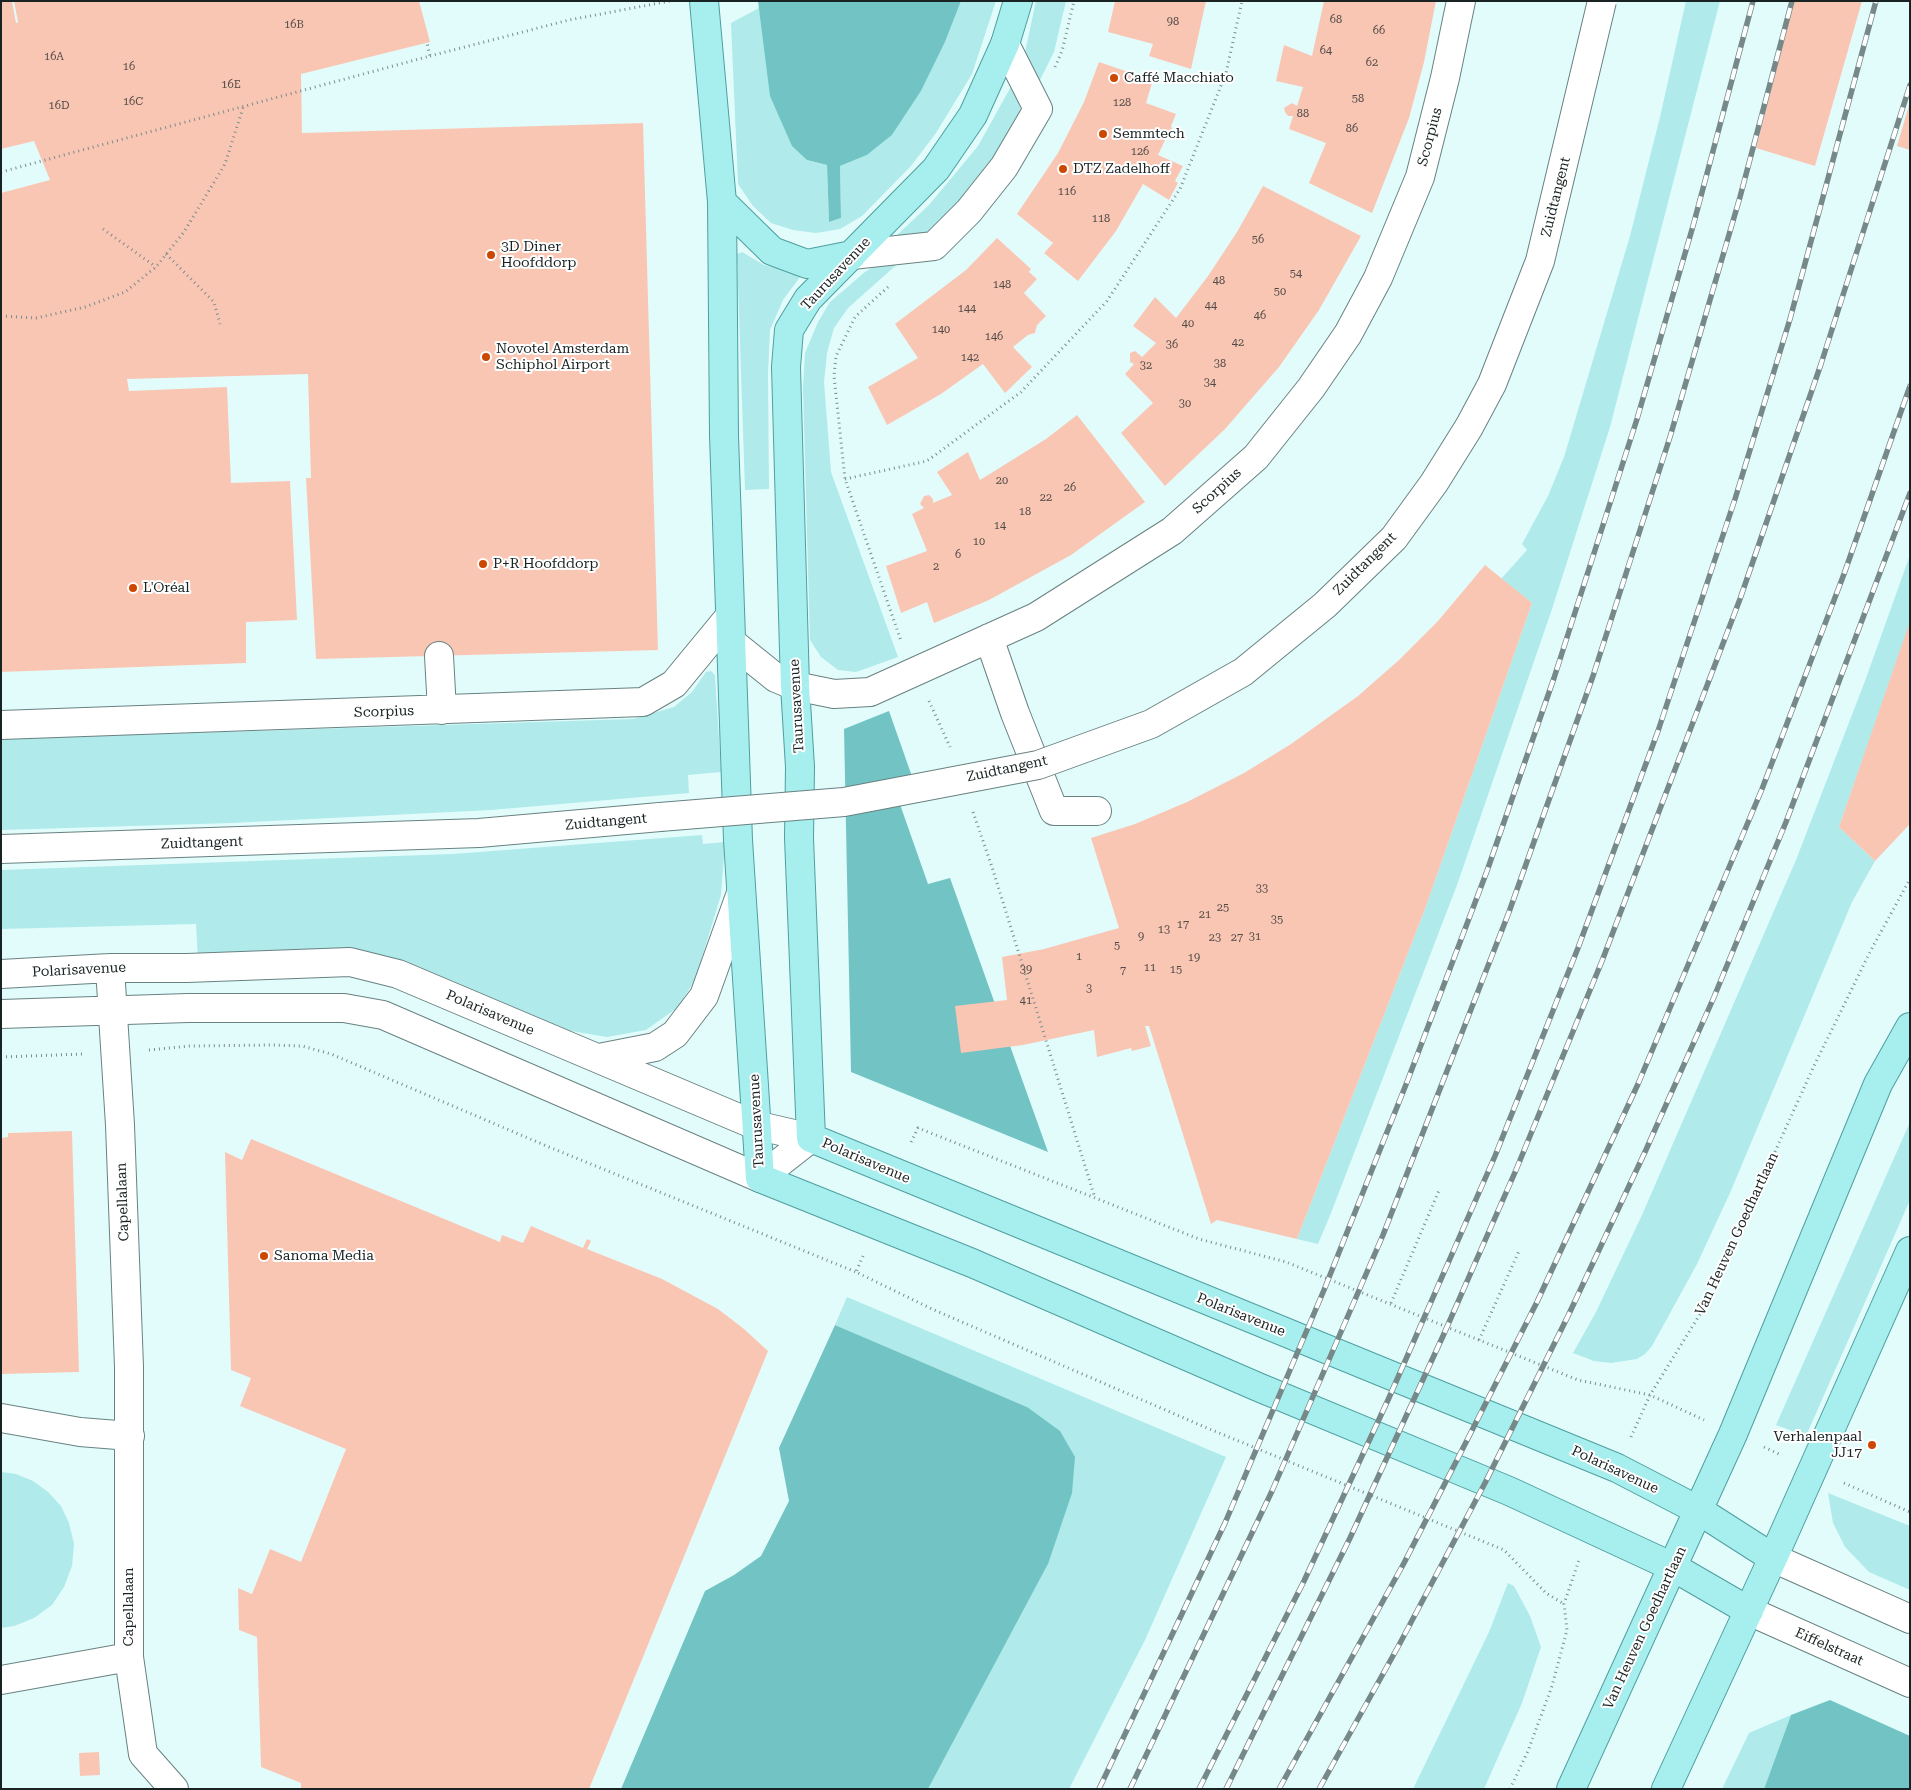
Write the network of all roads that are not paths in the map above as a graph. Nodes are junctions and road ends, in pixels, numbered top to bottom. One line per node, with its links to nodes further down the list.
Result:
1 (704, 1): 6 (main road, Taurusavenue)
2 (1018, 1): 5 (main road, Taurusavenue)
3 (1461, 1): 9 (street, Scorpius)
4 (1602, 1): 15 (street, Zuidtangent, bridge)
5 (1005, 44): 7 (main road, Taurusavenue); 7 (street)
6 (722, 202): 7 (main road); 8 (main road, Taurusavenue)
7 (852, 254): 11 (main road, Taurusavenue)
8 (730, 628): 11 (street, Scorpius); 12 (street, Scorpius); 16 (main road, Taurusavenue)
9 (989, 638): 11 (street, Scorpius); 14 (street)
10 (439, 656): 12 (street)
11 (795, 686): 24 (main road, Taurusavenue)
12 (442, 710): 13 (street, Scorpius)
13 (1, 725)
14 (1098, 811)
15 (1, 849)
16 (741, 893): 22 (street, Taurusavenue); 23 (main road, Taurusavenue)
17 (110, 968): 18 (street, Polarisavenue); 19 (street, Capellalaan); 22 (street, Polarisavenue)
18 (1, 974)
19 (111, 1009): 20 (street); 25 (street); 28 (street, Capellalaan)
20 (1, 1014)
21 (1910, 1028): 29 (main road, Van Heuven Goedhartlaan)
22 (599, 1058): 23 (street, Polarisavenue)
23 (756, 1125): 24 (street, Polarisavenue); 25 (main road, Taurusavenue)
24 (811, 1138): 25 (street, Taurusavenue); 29 (main road, Polarisavenue)
25 (760, 1178): 31 (main road)
26 (1910, 1251): 30 (main road)
27 (1, 1418): 28 (street)
28 (130, 1436): 34 (street, Capellalaan)
29 (1698, 1510): 30 (main road, Polarisavenue); 31 (main road, Van Heuven Goedhartlaan)
30 (1773, 1558): 32 (main road); 33 (street)
31 (1673, 1567): 32 (main road); 38 (main road, Van Heuven Goedhartlaan)
32 (1748, 1611): 36 (street, Eiffelstraat); 39 (main road)
33 (1910, 1619)
34 (129, 1657): 35 (street, Capellalaan); 37 (street, Capellalaan)
35 (1, 1680)
36 (1910, 1683)
37 (174, 1789)
38 (1572, 1789)
39 (1666, 1789)

